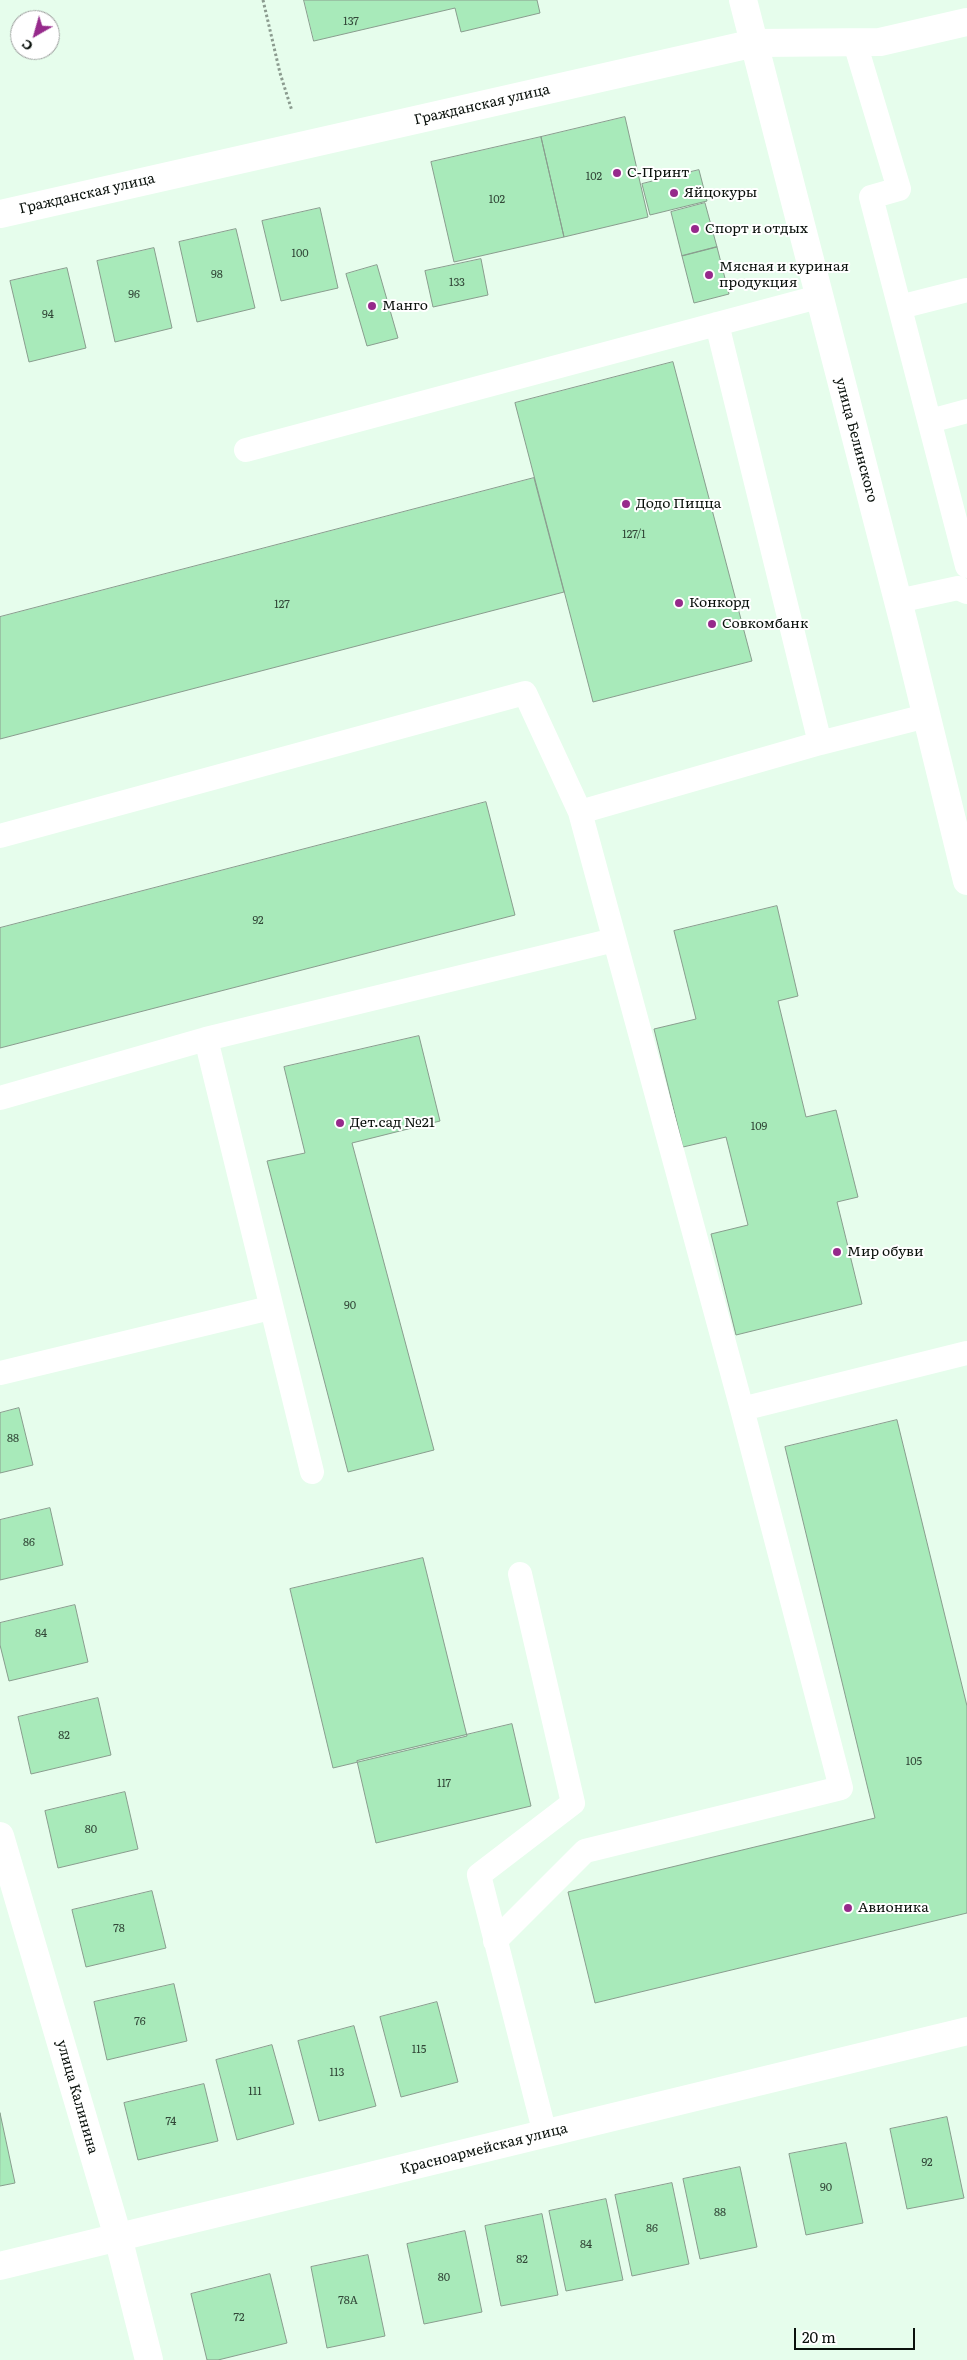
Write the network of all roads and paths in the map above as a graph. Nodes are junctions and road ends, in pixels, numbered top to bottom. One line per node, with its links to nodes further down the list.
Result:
1 (263, 0): 6 (path)
2 (743, 0): 4 (street, улица Белинского)
3 (967, 22): 5 (street, Гражданская улица)
4 (755, 43): 5 (street, Гражданская улица); 6 (street, Гражданская улица); 9 (street, улица Белинского)
5 (855, 43): 10 (lane)
6 (303, 145): 7 (street, Гражданская улица)
7 (0, 214)
8 (967, 290): 10 (lane)
9 (818, 297): 11 (lane); 18 (street, улица Белинского)
10 (900, 307): 13 (lane)
11 (717, 324): 14 (lane); 20 (lane)
12 (967, 412): 13 (lane)
13 (930, 421): 15 (lane)
14 (246, 450)
15 (963, 531): 16 (lane)
16 (967, 566)
17 (967, 592): 18 (lane)
18 (898, 601): 19 (street, улица Белинского)
19 (926, 716): 20 (lane); 23 (street, улица Белинского)
20 (820, 743): 21 (lane)
21 (580, 812): 22 (lane); 24 (lane)
22 (0, 836)
23 (967, 881)
24 (614, 940): 25 (lane); 30 (lane)
25 (206, 1039): 26 (lane); 27 (lane)
26 (0, 1098)
27 (270, 1308): 29 (lane); 31 (lane)
28 (967, 1354): 30 (lane)
29 (0, 1374)
30 (742, 1409): 34 (lane)
31 (312, 1472)
32 (520, 1574): 34 (lane)
33 (0, 1836): 37 (street, улица Калинина)
34 (496, 1941): 36 (lane)
35 (967, 2031): 36 (street, Красноармейская улица)
36 (544, 2134): 37 (street, Красноармейская улица)
37 (118, 2238): 38 (street, Красноармейская улица); 39 (street, улица Калинина)
38 (0, 2266)
39 (149, 2360)

